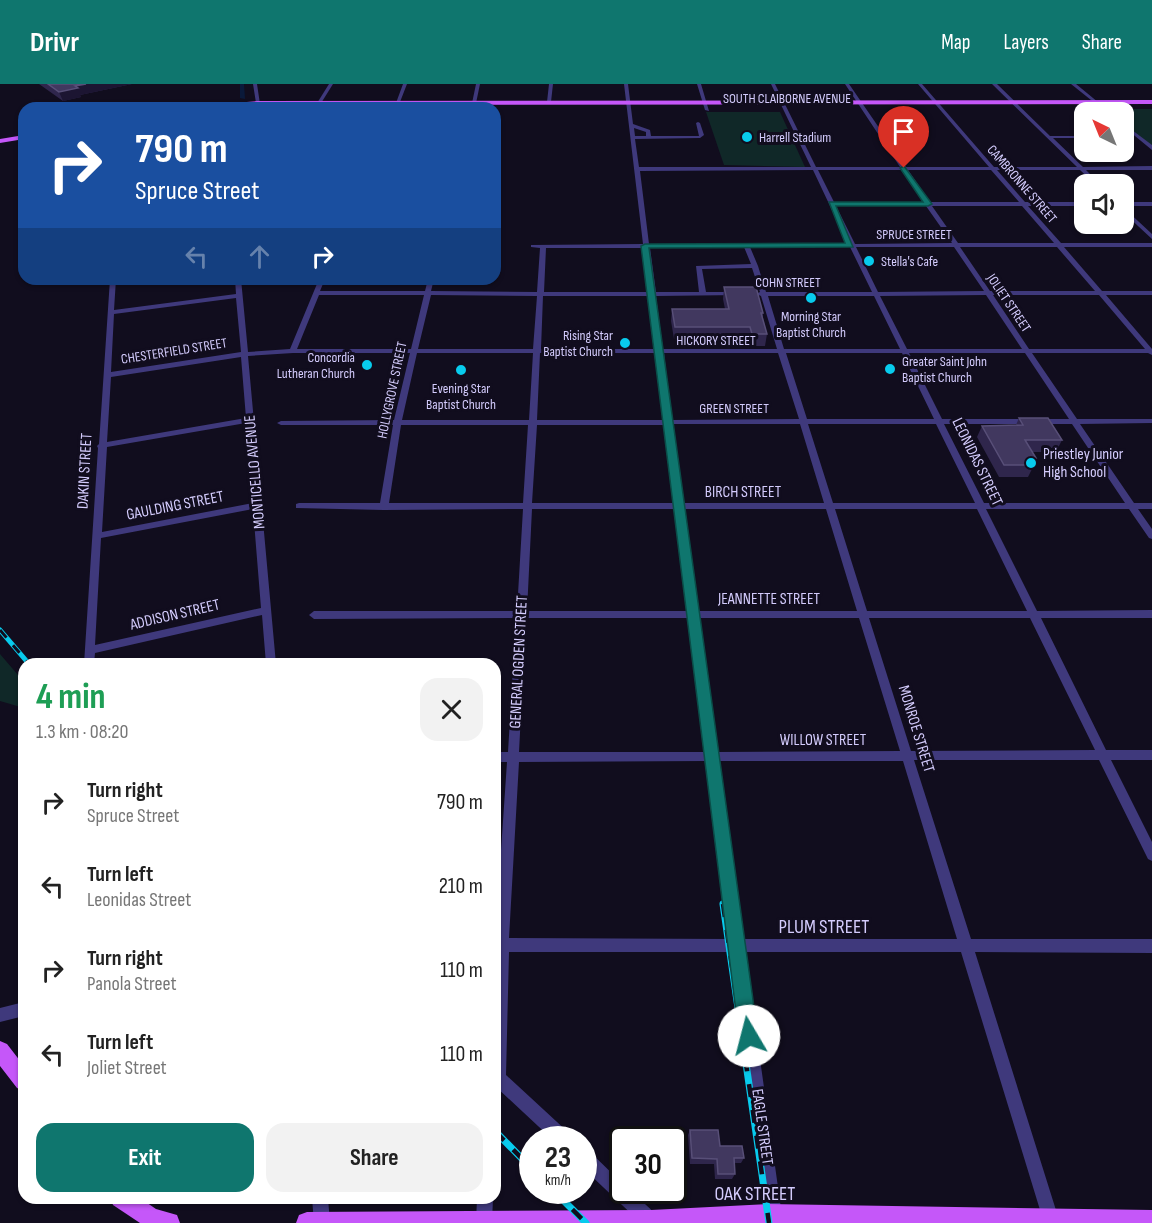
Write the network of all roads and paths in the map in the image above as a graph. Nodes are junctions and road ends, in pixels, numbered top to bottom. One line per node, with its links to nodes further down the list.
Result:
1 (255, 84): 13 (street)
2 (331, 84): 14 (street)
3 (405, 84): 15 (street)
4 (478, 84): 16 (street)
5 (551, 84): 17 (street)
6 (626, 84): 18 (street)
7 (699, 84): 19 (street)
8 (773, 84): 28 (street, LEONIDAS STREET)
9 (846, 84): 20 (street, JOLIET STREET)
10 (920, 84): 21 (street, CAMBRONNE STREET)
11 (994, 84): 22 (street)
12 (1073, 84): 24 (street)
13 (258, 102)
14 (320, 102)
15 (398, 102)
16 (474, 102)
17 (549, 102): 18 (main road, SOUTH CLAIBORNE AVENUE); 27 (main road, SOUTH CLAIBORNE AVENUE)
18 (627, 102): 19 (main road, SOUTH CLAIBORNE AVENUE); 34 (street)
19 (704, 102): 28 (main road, SOUTH CLAIBORNE AVENUE); 35 (street)
20 (859, 102): 21 (main road, SOUTH CLAIBORNE AVENUE); 28 (main road, SOUTH CLAIBORNE AVENUE); 29 (street, JOLIET STREET)
21 (936, 102): 22 (main road, SOUTH CLAIBORNE AVENUE); 30 (street, CAMBRONNE STREET)
22 (1012, 102): 23 (main road, SOUTH CLAIBORNE AVENUE); 31 (street)
23 (1074, 102)
24 (1095, 102)
25 (1136, 102): 26 (main road, SOUTH CLAIBORNE AVENUE); 32 (main road)
26 (1152, 102)
27 (501, 104)
28 (784, 106): 29 (main road, SOUTH CLAIBORNE AVENUE); 35 (main road, SOUTH CLAIBORNE AVENUE); 51 (street, LEONIDAS STREET)
29 (864, 109): 30 (main road, SOUTH CLAIBORNE AVENUE); 52 (street, JOLIET STREET)
30 (942, 109): 31 (main road, SOUTH CLAIBORNE AVENUE); 53 (street, CAMBRONNE STREET)
31 (1020, 109): 36 (main road, SOUTH CLAIBORNE AVENUE); 42 (street)
32 (1149, 109)
33 (501, 110): 34 (main road, SOUTH CLAIBORNE AVENUE)
34 (628, 110): 35 (main road, SOUTH CLAIBORNE AVENUE); 38 (street, EAGLE STREET)
35 (707, 110)
36 (1074, 110)
37 (698, 123): 48 (street)
38 (631, 125): 47 (street, EAGLE STREET); 48 (street)
39 (18, 133): 41 (main road)
40 (1134, 133): 45 (street)
41 (0, 136)
42 (1050, 137): 43 (street); 54 (street)
43 (1074, 137)
44 (1134, 137): 45 (street)
45 (1139, 137): 50 (street)
46 (18, 138): 49 (main road)
47 (633, 138): 48 (street); 56 (street, EAGLE STREET)
48 (649, 138)
49 (0, 141)
50 (1152, 148)
51 (813, 168): 52 (street); 56 (street); 58 (street, LEONIDAS STREET)
52 (904, 168): 53 (street); 59 (street, JOLIET STREET)
53 (992, 168): 54 (street); 60 (street, CAMBRONNE STREET)
54 (1082, 168): 55 (street); 57 (street)
55 (1152, 168)
56 (638, 169): 68 (street, EAGLE STREET)
57 (1088, 174)
58 (832, 204): 59 (street); 70 (street, LEONIDAS STREET)
59 (928, 204): 60 (street); 71 (street, JOLIET STREET)
60 (1023, 204): 61 (street); 72 (street, CAMBRONNE STREET)
61 (1074, 204)
62 (1134, 204): 63 (street)
63 (1152, 204)
64 (1134, 220): 65 (street)
65 (1152, 237)
66 (1152, 245): 72 (street, SPRUCE STREET)
67 (538, 246): 68 (street, SPRUCE STREET); 81 (street, GENERAL OGDEN STREET)
68 (645, 246): 69 (street, SPRUCE STREET); 82 (street, EAGLE STREET)
69 (746, 246): 70 (street, SPRUCE STREET); 73 (street, MONROE STREET)
70 (850, 246): 71 (street, SPRUCE STREET); 86 (street, LEONIDAS STREET)
71 (956, 246): 72 (street, SPRUCE STREET); 87 (street, JOLIET STREET)
72 (1059, 246): 79 (street, CAMBRONNE STREET)
73 (755, 266): 83 (street); 85 (street, MONROE STREET)
74 (113, 285): 90 (street, DAKIN STREET)
75 (238, 285): 89 (street, MONTICELLO AVENUE)
76 (320, 285): 78 (street)
77 (429, 285): 88 (street, HOLLYGROVE STREET)
78 (317, 293): 88 (street, COHN STREET); 91 (street)
79 (1100, 293): 80 (street, COHN STREET); 87 (street, COHN STREET); 98 (street, CAMBRONNE STREET)
80 (1152, 293)
81 (541, 294): 82 (street, COHN STREET); 88 (street, COHN STREET); 93 (street, GENERAL OGDEN STREET)
82 (653, 294): 83 (street, COHN STREET); 94 (street, EAGLE STREET)
83 (703, 294): 84 (street, COHN STREET)
84 (743, 294)
85 (758, 294): 86 (street, COHN STREET); 95 (street, MONROE STREET)
86 (875, 294): 87 (street, COHN STREET); 96 (street, LEONIDAS STREET)
87 (989, 294): 97 (street, JOLIET STREET)
88 (426, 295): 92 (street, HOLLYGROVE STREET)
89 (239, 296): 90 (street); 99 (street, MONTICELLO AVENUE)
90 (111, 312): 100 (street, DAKIN STREET)
91 (293, 351): 92 (street, HICKORY STREET); 99 (street, HICKORY STREET)
92 (415, 352): 93 (street, HICKORY STREET); 102 (street, HOLLYGROVE STREET)
93 (537, 352): 94 (street, HICKORY STREET); 103 (street, GENERAL OGDEN STREET)
94 (660, 352): 95 (street, HICKORY STREET); 104 (street, EAGLE STREET)
95 (781, 352): 96 (street, HICKORY STREET); 105 (street, MONROE STREET)
96 (904, 352): 97 (street, HICKORY STREET); 106 (street, LEONIDAS STREET)
97 (1028, 352): 98 (street, HICKORY STREET); 107 (street, JOLIET STREET)
98 (1151, 352)
99 (245, 354): 100 (street, CHESTERFIELD STREET); 101 (street, MONTICELLO AVENUE)
100 (107, 375): 110 (street, DAKIN STREET)
101 (250, 420): 110 (street); 111 (street, MONTICELLO AVENUE)
102 (398, 421): 103 (street, GREEN STREET); 109 (street, GREEN STREET); 116 (street, HOLLYGROVE STREET)
103 (533, 421): 104 (street, GREEN STREET); 117 (street, GENERAL OGDEN STREET)
104 (669, 421): 105 (street, GREEN STREET); 118 (street, EAGLE STREET)
105 (803, 421): 106 (street, GREEN STREET); 119 (street, MONROE STREET)
106 (939, 421): 107 (street, GREEN STREET); 113 (street, LEONIDAS STREET)
107 (1075, 421): 108 (street, GREEN STREET); 114 (street, JOLIET STREET)
108 (1152, 421)
109 (281, 423)
110 (101, 446): 120 (street, DAKIN STREET)
111 (258, 505): 120 (street, GAULDING STREET); 122 (street, MONTICELLO AVENUE)
112 (299, 506): 116 (street, BIRCH STREET)
113 (981, 506): 114 (street, BIRCH STREET); 119 (street, BIRCH STREET); 124 (street, LEONIDAS STREET)
114 (1132, 506): 115 (street, BIRCH STREET); 121 (street, JOLIET STREET)
115 (1152, 506)
116 (384, 507): 117 (street, BIRCH STREET)
117 (528, 507): 118 (street, BIRCH STREET); 127 (street, GENERAL OGDEN STREET)
118 (680, 507): 119 (street, BIRCH STREET); 128 (street, EAGLE STREET)
119 (829, 507): 123 (street, MONROE STREET)
120 (96, 536): 129 (street, DAKIN STREET)
121 (1152, 536)
122 (266, 610): 129 (street, ADDISON STREET); 131 (street, MONTICELLO AVENUE)
123 (863, 614): 124 (street, JEANNETTE STREET); 128 (street, JEANNETTE STREET); 134 (street, MONROE STREET)
124 (1034, 614): 125 (street, JEANNETTE STREET); 132 (street, LEONIDAS STREET)
125 (1152, 614)
126 (314, 615): 127 (street, JEANNETTE STREET)
127 (522, 615): 128 (street, JEANNETTE STREET); 136 (street, GENERAL OGDEN STREET)
128 (693, 615): 137 (street, EAGLE STREET)
129 (91, 650): 130 (street, DAKIN STREET)
130 (90, 658)
131 (270, 658)
132 (1103, 755): 133 (street, WILLOW STREET); 134 (street, WILLOW STREET); 138 (street, LEONIDAS STREET)
133 (1152, 755)
134 (907, 756): 137 (street, WILLOW STREET); 142 (street, MONROE STREET)
135 (501, 757): 136 (street, WILLOW STREET)
136 (513, 757): 137 (street, WILLOW STREET); 139 (street, GENERAL OGDEN STREET)
137 (711, 757): 141 (street, EAGLE STREET)
138 (1152, 855)
139 (501, 918)
140 (501, 945): 141 (street, PLUM STREET)
141 (736, 946): 142 (street, PLUM STREET); 154 (street, EAGLE STREET)
142 (966, 946): 143 (street, PLUM STREET); 159 (street, MONROE STREET)
143 (1152, 946)
144 (18, 1010): 145 (street)
145 (0, 1015)
146 (0, 1051): 147 (main road)
147 (18, 1074)
148 (501, 1081): 149 (street, GENERAL OGDEN STREET)
149 (549, 1126)
150 (597, 1170): 158 (street)
151 (129, 1204): 160 (main road)
152 (319, 1204): 156 (street)
153 (485, 1204): 157 (street)
154 (774, 1220): 158 (main road, OAK STREET); 159 (main road, OAK STREET)
155 (1152, 1221): 159 (main road, OAK STREET)
156 (315, 1222): 157 (main road, OAK STREET)
157 (484, 1222): 158 (main road, OAK STREET)
158 (652, 1222)
159 (1052, 1222)
160 (169, 1223)

